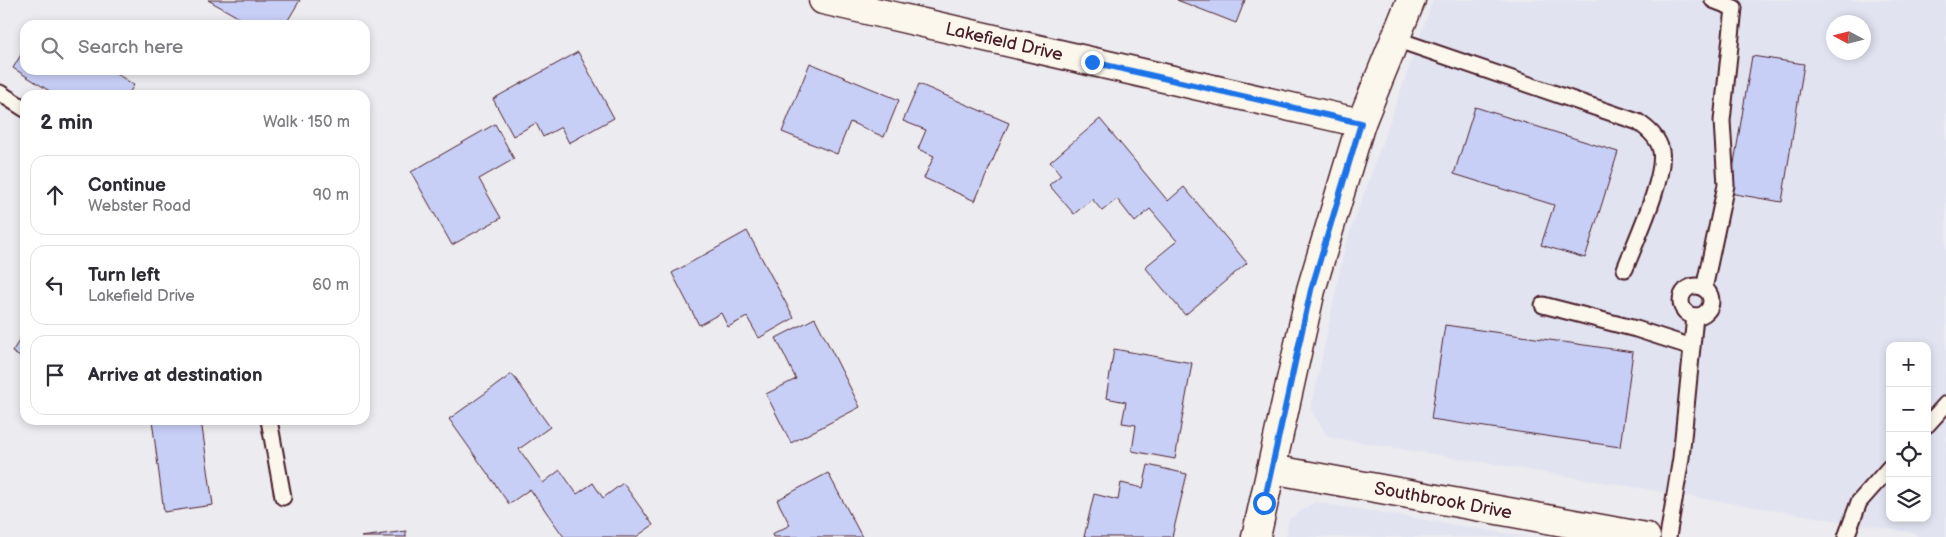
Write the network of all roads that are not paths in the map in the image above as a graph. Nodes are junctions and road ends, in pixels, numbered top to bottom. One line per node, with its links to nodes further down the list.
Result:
1 (823, 0): 7 (street, Lakefield Drive)
2 (1411, 0): 4 (street)
3 (1713, 0): 9 (lane)
4 (1395, 39): 7 (street); 8 (lane)
5 (0, 93): 6 (lane)
6 (20, 106)
7 (1361, 123): 16 (street)
8 (1625, 268)
9 (1704, 289): 11 (lane); 11 (lane)
10 (1543, 305): 12 (lane)
11 (1695, 316): 12 (lane)
12 (1692, 347): 22 (lane)
13 (1946, 404): 14 (lane)
14 (1931, 421)
15 (271, 425): 18 (lane)
16 (1271, 469): 19 (street, Southbrook Drive); 20 (street)
17 (1886, 472): 23 (lane)
18 (283, 497)
19 (1560, 530): 21 (street, Southbrook Drive)
20 (1256, 537)
21 (1646, 537)
22 (1668, 537)
23 (1846, 537)

